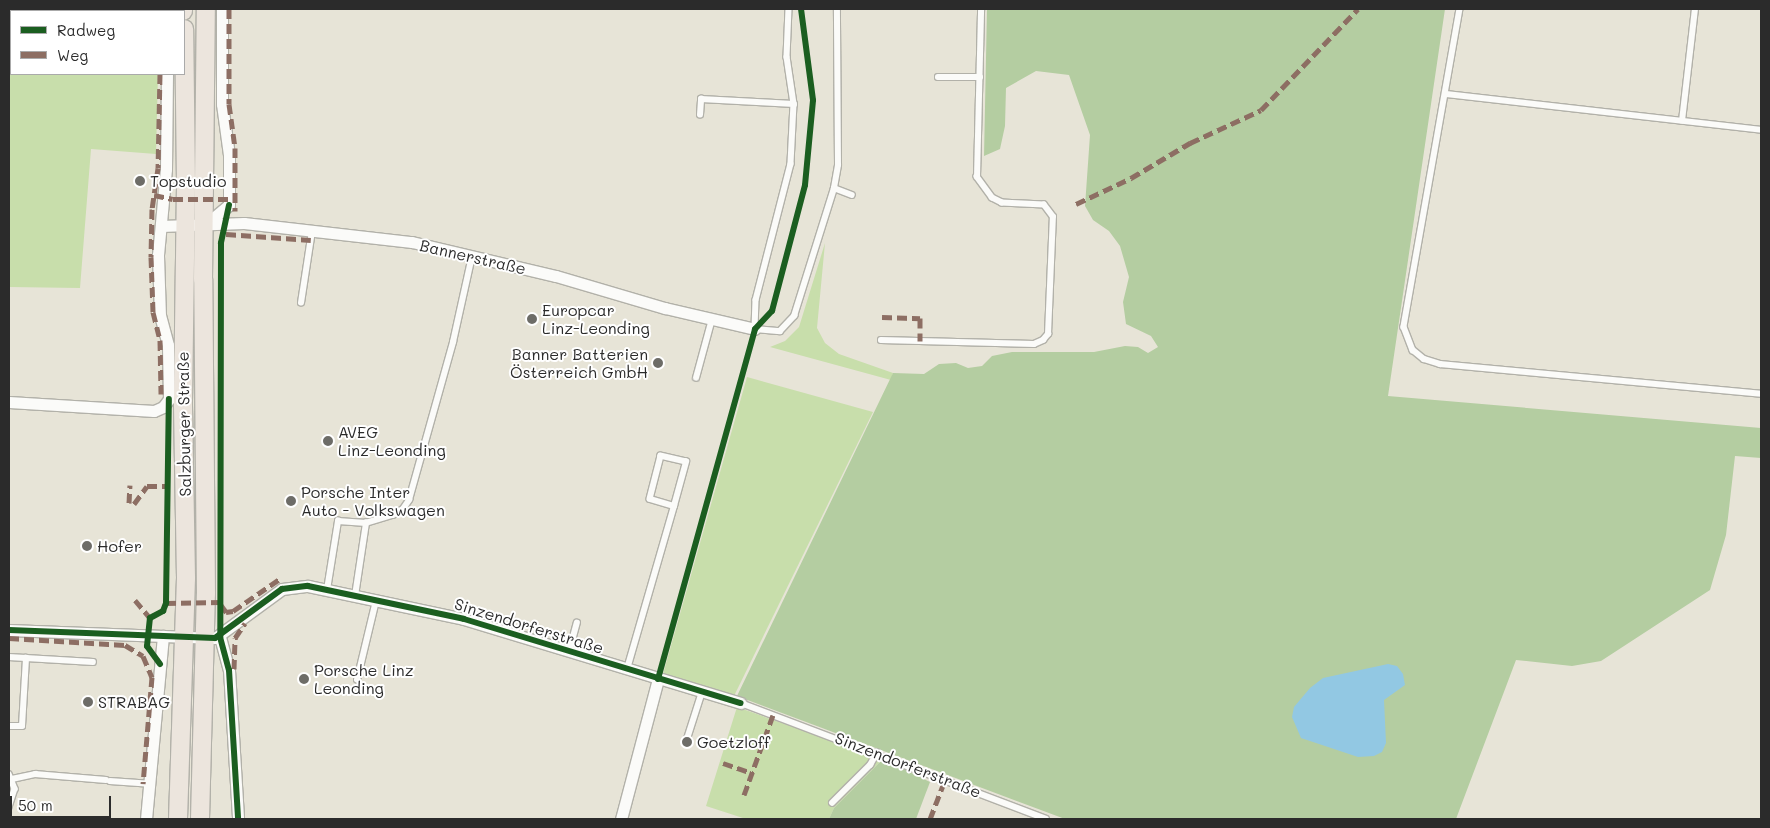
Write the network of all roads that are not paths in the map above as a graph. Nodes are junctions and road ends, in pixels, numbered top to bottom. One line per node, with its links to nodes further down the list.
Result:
1 (206, 9): 19 (main road, Salzburger Straße)
2 (222, 9): 19 (street)
3 (789, 9): 13 (lane)
4 (837, 9): 17 (lane)
5 (981, 9): 11 (lane)
6 (1460, 9): 12 (lane)
7 (1695, 9): 15 (lane)
8 (167, 75): 21 (street, Salzburger Straße)
9 (184, 75): 20 (main road, Salzburger Straße)
10 (938, 77): 11 (lane)
11 (980, 77): 27 (lane)
12 (1447, 94): 15 (lane); 29 (lane)
13 (794, 104): 14 (lane); 26 (lane)
14 (700, 115)
15 (1682, 121): 16 (lane)
16 (1761, 130)
17 (834, 188): 18 (lane); 26 (lane)
18 (852, 196)
19 (205, 224): 20 (street, Bannerstraße); 22 (street, Bannerstraße); 40 (main road, Salzburger Straße)
20 (185, 225): 21 (street, Bannerstraße); 39 (main road, Salzburger Straße)
21 (161, 226): 30 (street, Salzburger Straße)
22 (312, 231): 23 (street, Bannerstraße); 24 (lane)
23 (472, 256): 25 (street, Bannerstraße); 32 (lane)
24 (300, 303)
25 (712, 319): 26 (street, Bannerstraße); 28 (lane)
26 (755, 329)
27 (881, 340)
28 (696, 378)
29 (1761, 394)
30 (9, 402)
31 (674, 506): 31 (lane); 45 (lane)
32 (366, 523): 33 (lane); 34 (lane)
33 (327, 590): 34 (street, Sinzendorferstraße); 40 (street, Sinzendorferstraße)
34 (355, 596): 35 (street, Sinzendorferstraße)
35 (376, 601): 41 (street, Sinzendorferstraße); 47 (lane)
36 (577, 623): 41 (lane)
37 (9, 630): 38 (street)
38 (163, 636): 39 (street); 54 (street)
39 (184, 637): 40 (street); 58 (main road, Salzburger Straße)
40 (212, 638): 59 (main road, Salzburger Straße); 60 (street, Salzburger Straße)
41 (569, 652): 45 (street, Sinzendorferstraße)
42 (9, 657): 43 (lane)
43 (26, 658): 44 (lane); 50 (lane)
44 (93, 662)
45 (626, 670): 46 (street, Sinzendorferstraße)
46 (658, 679): 48 (street, Sinzendorferstraße); 61 (street)
47 (357, 680)
48 (702, 692): 49 (street, Sinzendorferstraße); 51 (lane)
49 (741, 703): 52 (lane, Sinzendorferstraße)
50 (9, 726)
51 (686, 742)
52 (877, 753): 55 (lane); 62 (lane, Sinzendorferstraße)
53 (10, 777): 54 (lane); 56 (lane)
54 (149, 784): 57 (street)
55 (832, 803)
56 (9, 808)
57 (146, 819)
58 (178, 819)
59 (200, 819)
60 (238, 819)
61 (621, 819)
62 (1046, 819)

